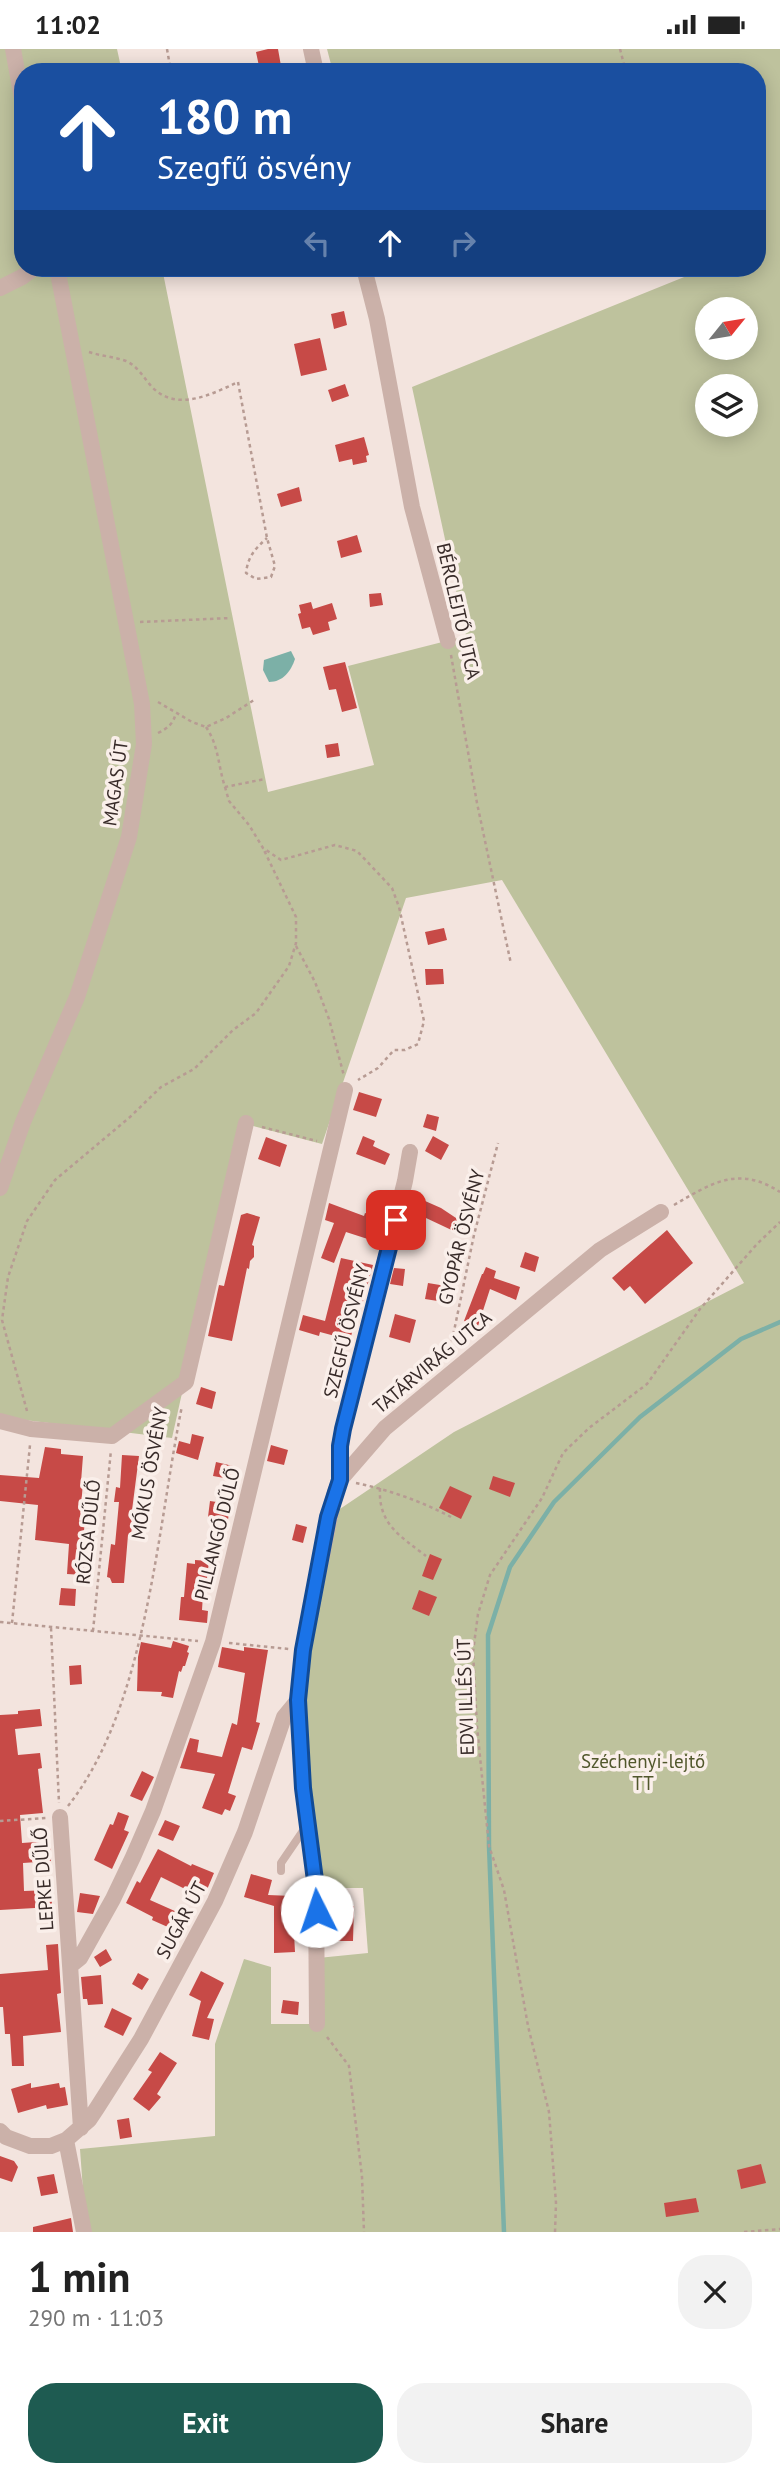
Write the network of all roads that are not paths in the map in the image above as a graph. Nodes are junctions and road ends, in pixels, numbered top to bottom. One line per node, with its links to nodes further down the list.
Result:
1 (19, 277): 4 (street, MAGAS ÚT)
2 (59, 277): 9 (street, MAGAS ÚT)
3 (366, 277): 5 (street, BÉRCLEJTŐ UTCA)
4 (0, 289)
5 (448, 641)
6 (345, 1084): 17 (street, PILLANGÓ DŰLŐ)
7 (246, 1123): 11 (street)
8 (410, 1152): 12 (street, SZEGFŰ ÖSVÉNY)
9 (1, 1184)
10 (661, 1212): 12 (street, TATÁRVIRÁG UTCA)
11 (0, 1421)
12 (340, 1480): 13 (street, TATÁRVIRÁG UTCA)
13 (298, 1700): 15 (street, TATÁRVIRÁG UTCA); 19 (street, SUGÁR ÚT)
14 (60, 1817): 17 (street, LEPKE DŰLŐ)
15 (307, 1825): 16 (lane); 18 (street, TATÁRVIRÁG UTCA)
16 (281, 1871)
17 (70, 1966): 19 (street, LEPKE DŰLŐ)
18 (317, 2024)
19 (81, 2128): 21 (street, SUGÁR ÚT)
20 (0, 2131): 21 (street)
21 (66, 2140): 22 (street)
22 (84, 2232)

